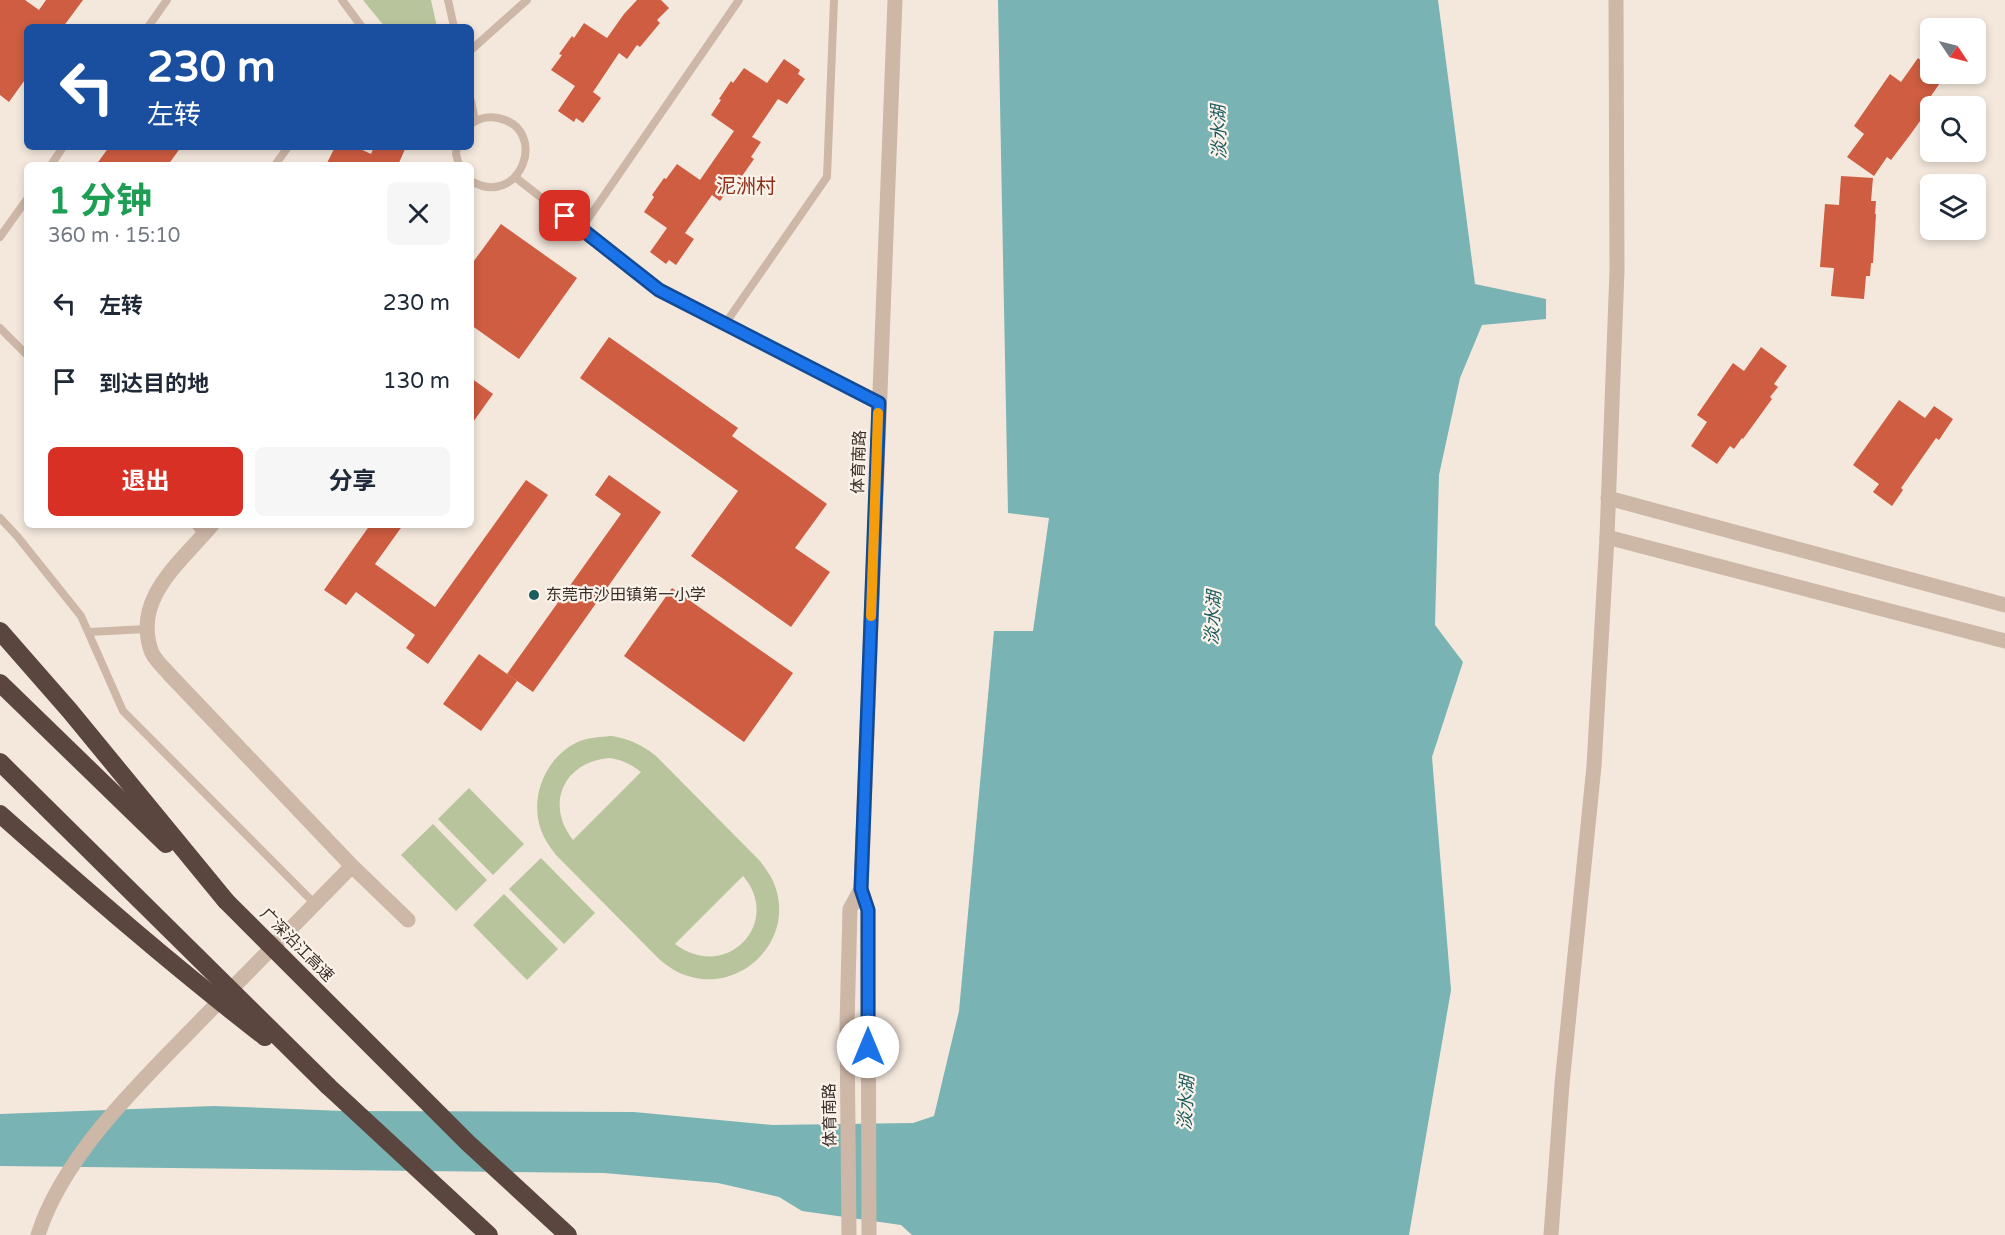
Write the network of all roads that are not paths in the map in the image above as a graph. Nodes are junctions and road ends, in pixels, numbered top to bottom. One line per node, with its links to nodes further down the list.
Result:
1 (167, 0): 9 (lane)
2 (342, 0): 10 (lane)
3 (448, 0): 11 (lane)
4 (527, 0): 12 (lane)
5 (739, 0): 17 (lane)
6 (834, 0): 19 (lane)
7 (895, 0): 22 (street, 体育南路)
8 (1616, 0): 23 (street)
9 (150, 24)
10 (360, 24)
11 (453, 24)
12 (474, 47)
13 (474, 122): 14 (lane)
14 (515, 177): 15 (lane); 17 (lane)
15 (474, 182)
16 (24, 203): 18 (lane)
17 (581, 229): 19 (lane)
18 (0, 237)
19 (725, 324): 22 (lane)
20 (0, 328): 21 (lane)
21 (24, 352)
22 (879, 403): 36 (street, 体育南路)
23 (1608, 498): 26 (street); 27 (street)
24 (0, 518): 30 (lane)
25 (204, 528): 28 (street)
26 (1607, 537): 31 (street); 46 (street)
27 (2005, 605)
28 (146, 629): 30 (lane); 35 (street)
29 (0, 631): 37 (highway)
30 (89, 632): 38 (lane)
31 (2005, 641)
32 (0, 682): 37 (highway, 广深沿江高速)
33 (0, 762): 40 (highway, bridge)
34 (0, 814): 40 (highway, bridge)
35 (352, 866): 38 (street); 39 (street)
36 (861, 889): 44 (street, 体育南路); 45 (street, 体育南路)
37 (226, 902): 43 (highway, 广深沿江高速, bridge)
38 (315, 904): 41 (street)
39 (408, 920)
40 (328, 1086): 42 (highway)
41 (38, 1235)
42 (489, 1235)
43 (568, 1235)
44 (849, 1235)
45 (869, 1235)
46 (1551, 1235)

